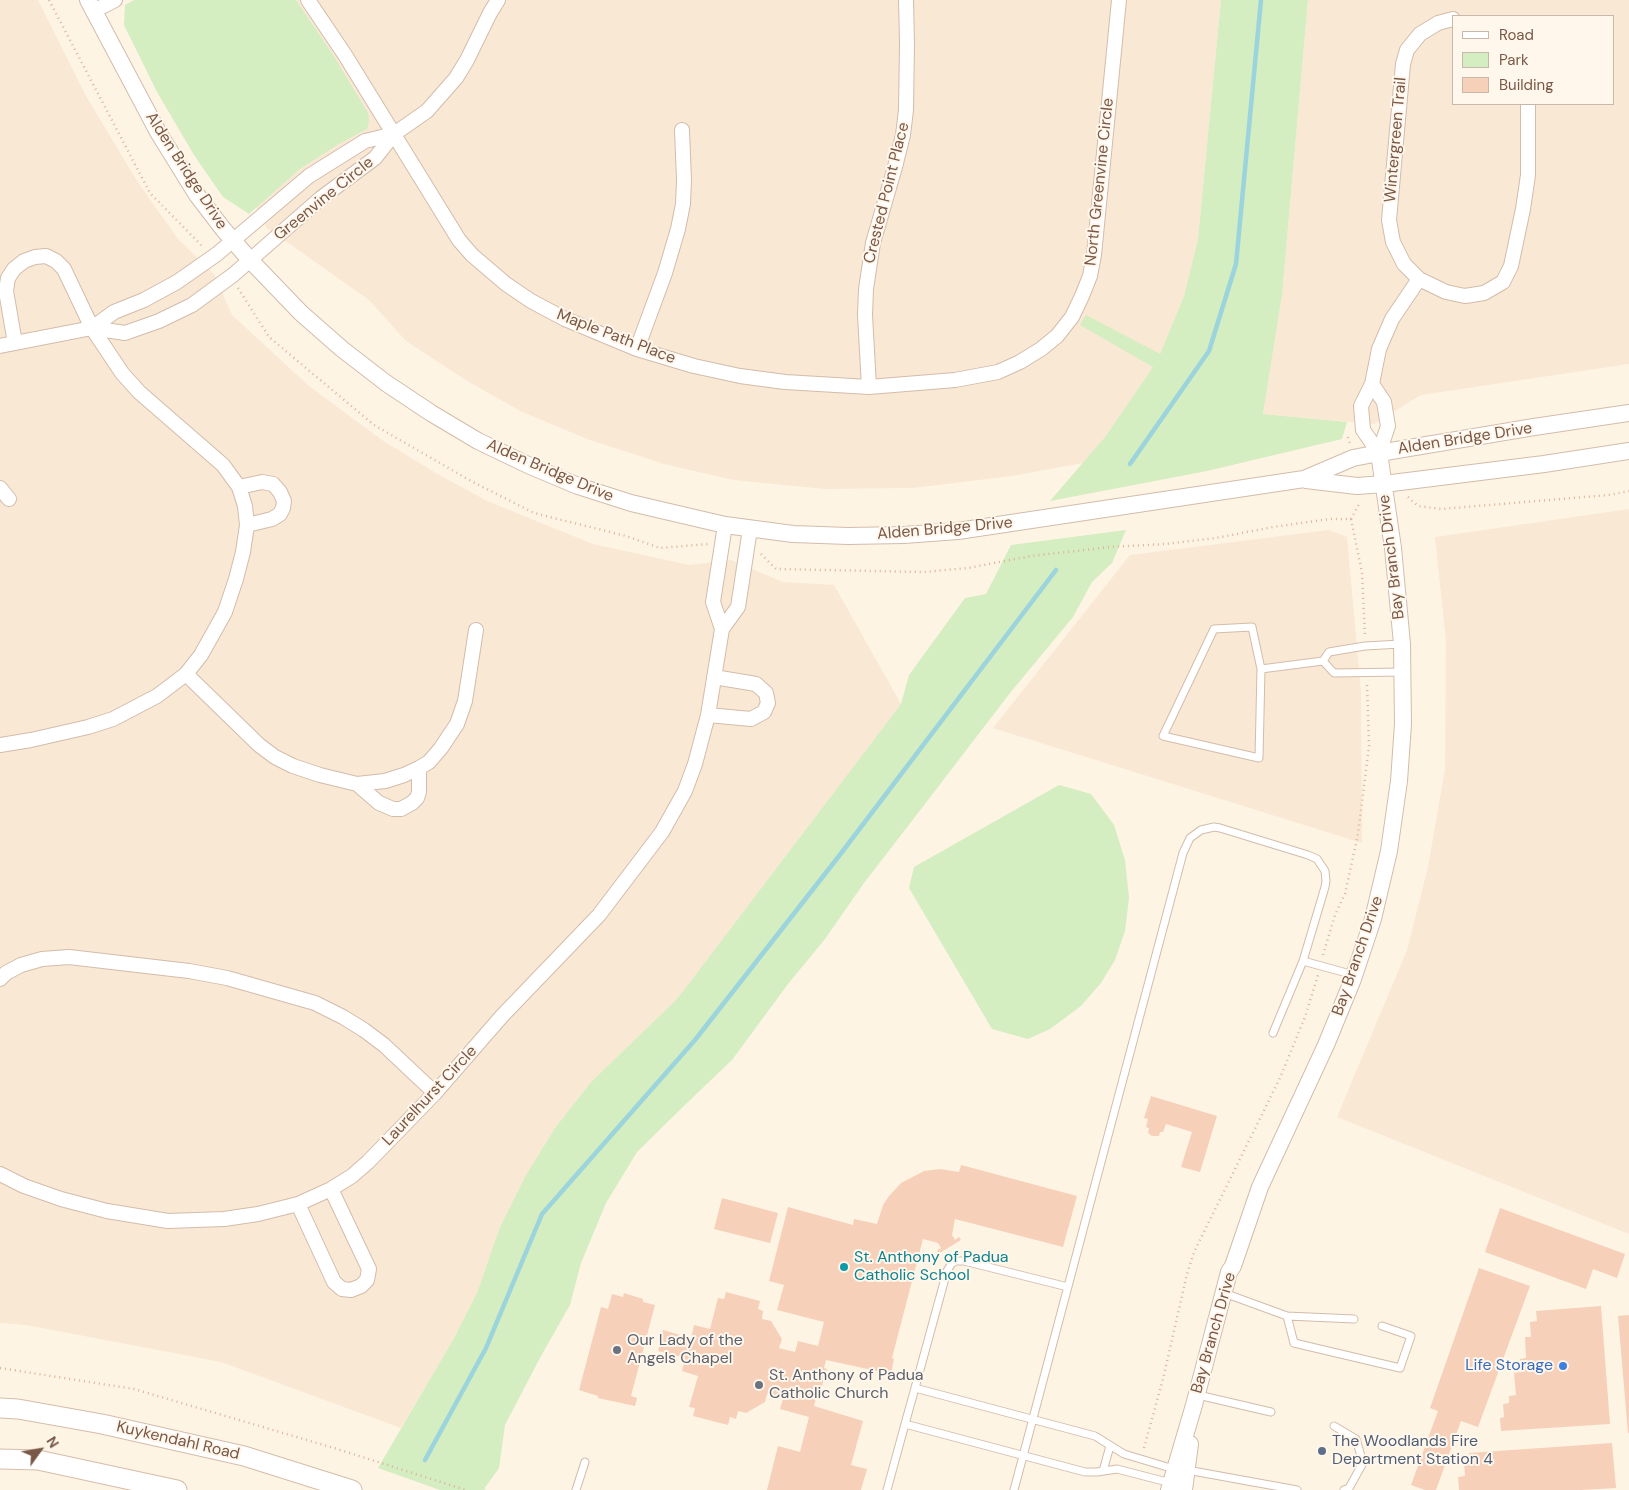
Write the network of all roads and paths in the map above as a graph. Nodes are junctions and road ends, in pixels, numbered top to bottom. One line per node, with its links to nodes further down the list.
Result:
1 (49, 0): 13 (path)
2 (115, 0): 7 (street)
3 (308, 0): 11 (street, Maple Path Place)
4 (498, 0): 11 (street, Greenvine Circle)
5 (906, 0): 22 (street, Crested Point Place)
6 (1119, 0): 22 (street, North Greenvine Circle)
7 (91, 5): 12 (street, Alden Bridge Drive)
8 (1452, 19): 16 (street, Wintergreen Trail)
9 (1528, 105): 16 (street, Wintergreen Trail)
10 (682, 130): 20 (street)
11 (394, 134): 12 (street, Greenvine Circle); 14 (street, Greenvine Circle); 20 (street, Maple Path Place)
12 (233, 241): 13 (street, Greenvine Circle); 14 (street, Alden Bridge Drive)
13 (217, 254): 17 (street, Greenvine Circle)
14 (250, 260): 15 (street, Greenvine Circle); 36 (street, Alden Bridge Drive)
15 (233, 275): 17 (street, Greenvine Circle); 39 (path)
16 (1418, 279): 21 (street)
17 (92, 328): 18 (street); 18 (street); 30 (street)
18 (15, 343): 19 (street)
19 (0, 346)
20 (637, 348): 22 (street, Maple Path Place)
21 (1372, 384): 26 (street); 26 (street)
22 (869, 387)
23 (1629, 413): 26 (street, Alden Bridge Drive)
24 (1348, 437): 27 (path)
25 (1629, 451): 32 (street, Alden Bridge Drive)
26 (1379, 453): 27 (street, Alden Bridge Drive); 32 (street, Bay Branch Drive)
27 (1353, 458): 28 (street, Alden Bridge Drive)
28 (1304, 479): 29 (street, Alden Bridge Drive); 38 (street, Alden Bridge Drive)
29 (1357, 486): 32 (street, Alden Bridge Drive); 35 (path)
30 (239, 487): 37 (street); 37 (street)
31 (0, 488): 34 (street)
32 (1385, 491): 33 (path); 35 (path); 43 (street, Bay Branch Drive)
33 (1629, 491)
34 (9, 500)
35 (1359, 504): 40 (path)
36 (725, 525): 38 (street, Alden Bridge Drive); 39 (street, Laurelhurst Circle)
37 (248, 526): 47 (street)
38 (750, 529): 40 (street, Laurelhurst Circle)
39 (722, 544): 41 (street, Laurelhurst Circle)
40 (748, 549): 41 (street, Laurelhurst Circle)
41 (722, 629): 48 (street, Laurelhurst Circle)
42 (476, 630): 51 (street)
43 (1402, 644): 44 (lane); 46 (street, Bay Branch Drive)
44 (1323, 661): 45 (lane); 46 (lane)
45 (1261, 669): 45 (lane)
46 (1402, 672): 54 (street, Bay Branch Drive)
47 (186, 674): 50 (street); 52 (street)
48 (714, 677): 49 (street, Laurelhurst Circle); 49 (street)
49 (708, 715): 57 (street, Laurelhurst Circle)
50 (0, 745)
51 (419, 768): 52 (street); 52 (street)
52 (357, 784)
53 (1303, 961): 54 (lane); 56 (lane); 61 (lane)
54 (1354, 975): 62 (street, Bay Branch Drive)
55 (0, 979): 57 (street)
56 (1273, 1033)
57 (435, 1093): 59 (street, Laurelhurst Circle)
58 (0, 1174): 60 (street, Laurelhurst Circle)
59 (331, 1189): 60 (street, Laurelhurst Circle); 60 (street)
60 (298, 1204)
61 (1068, 1287): 67 (lane); 71 (lane)
62 (1224, 1293): 63 (lane); 68 (street, Bay Branch Drive)
63 (1287, 1316): 64 (lane); 65 (lane)
64 (1354, 1319)
65 (1382, 1326)
66 (0, 1368): 82 (path)
67 (915, 1388): 71 (lane); 72 (lane)
68 (1196, 1400): 70 (lane); 79 (street, Bay Branch Drive)
69 (0, 1408): 81 (main road, Kuykendahl Road)
70 (1271, 1412)
71 (1033, 1419): 74 (lane); 75 (lane)
72 (905, 1424): 75 (lane); 84 (lane)
73 (1334, 1426): 87 (lane)
74 (1110, 1446): 78 (lane); 79 (lane)
75 (1023, 1456): 78 (lane); 85 (lane)
76 (0, 1459): 80 (main road)
77 (585, 1462): 83 (lane)
78 (1103, 1471): 79 (lane)
79 (1177, 1480): 86 (lane)
80 (177, 1490)
81 (352, 1490)
82 (466, 1490)
83 (576, 1490)
84 (887, 1490)
85 (1014, 1490)
86 (1297, 1490)
87 (1344, 1490)

